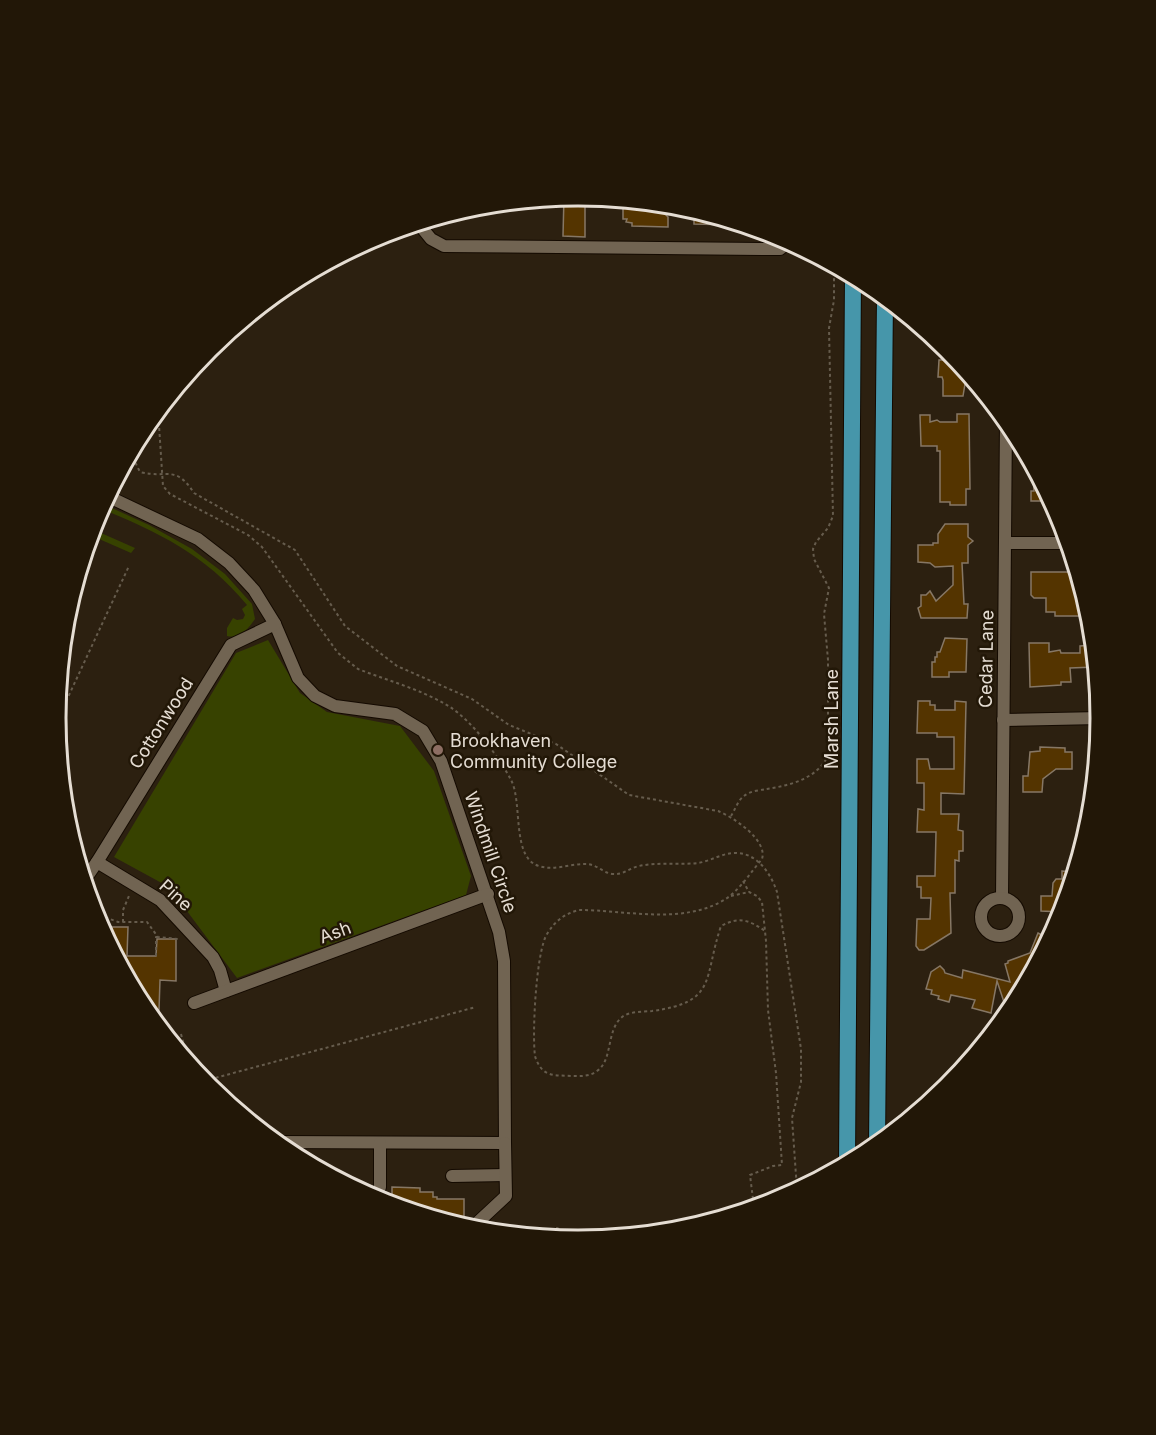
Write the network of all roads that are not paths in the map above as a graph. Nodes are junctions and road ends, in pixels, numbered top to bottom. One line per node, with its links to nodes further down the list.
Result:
1 (423, 230): 2 (street)
2 (782, 248)
3 (853, 286): 22 (main road, Marsh Lane)
4 (885, 308): 18 (main road)
5 (1006, 436): 7 (street, Cedar Lane)
6 (115, 500): 9 (street, Windmill Circle)
7 (1006, 543): 8 (street); 11 (street, Cedar Lane)
8 (1059, 543)
9 (275, 624): 12 (street, Cottonwood); 14 (street, Windmill Circle)
10 (1090, 718): 11 (street)
11 (1003, 720): 15 (street, Cedar Lane)
12 (97, 862): 13 (street); 16 (street, Pine)
13 (90, 872)
14 (488, 894): 16 (street, Ash); 21 (street, Windmill Circle)
15 (1002, 898)
16 (226, 991): 17 (street, Ash)
17 (194, 1003)
18 (877, 1133)
19 (293, 1142): 20 (street)
20 (380, 1143): 21 (street); 25 (street)
21 (505, 1143): 23 (street, Windmill Circle)
22 (847, 1153)
23 (505, 1175): 24 (street); 26 (street, Windmill Circle)
24 (452, 1176)
25 (379, 1190)
26 (480, 1220)

